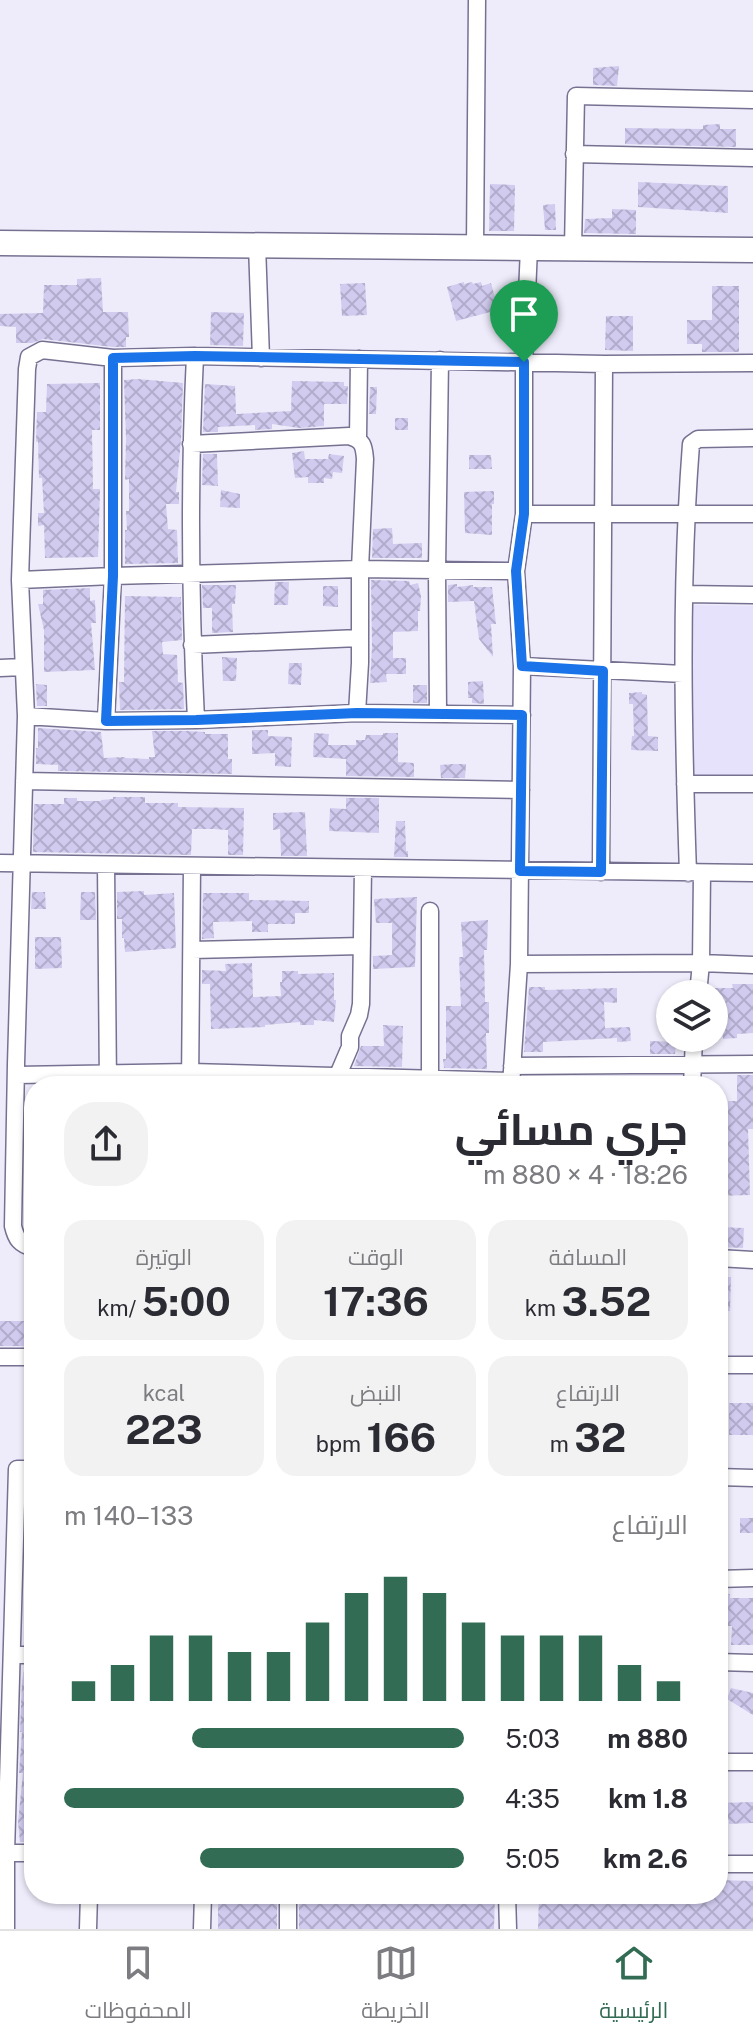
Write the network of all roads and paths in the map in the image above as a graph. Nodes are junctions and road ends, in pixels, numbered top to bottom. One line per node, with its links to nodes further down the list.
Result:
1 (477, 0): 7 (street)
2 (753, 100): 3 (street)
3 (574, 154): 4 (street); 9 (street)
4 (753, 158)
5 (0, 243): 6 (street)
6 (257, 245): 7 (street); 13 (street)
7 (475, 247): 8 (street)
8 (529, 248): 9 (street); 16 (street)
9 (573, 248): 10 (street)
10 (753, 250)
11 (195, 356): 12 (street); 13 (street); 21 (street)
12 (113, 358): 30 (street); 31 (street)
13 (261, 358): 14 (street)
14 (359, 359): 15 (street); 19 (street)
15 (440, 360): 16 (street); 27 (street)
16 (524, 362): 18 (street); 22 (street)
17 (753, 363): 18 (street)
18 (604, 364): 23 (street)
19 (358, 438): 21 (street); 26 (street)
20 (753, 438): 25 (street)
21 (191, 444): 29 (street)
22 (524, 514): 23 (street); 28 (street)
23 (605, 514): 25 (street); 39 (street)
24 (753, 514): 25 (street)
25 (685, 515): 32 (street)
26 (360, 569): 27 (street); 29 (street); 34 (street)
27 (437, 570): 28 (street); 42 (street)
28 (516, 571): 36 (street)
29 (191, 574): 30 (street); 35 (street)
30 (113, 576): 31 (street); 46 (street)
31 (20, 580): 37 (street)
32 (685, 594): 33 (street); 40 (street)
33 (753, 595)
34 (359, 638): 35 (street); 41 (street)
35 (192, 645): 45 (street)
36 (522, 666): 39 (street); 43 (street)
37 (23, 667): 38 (street); 44 (street)
38 (0, 668)
39 (603, 671): 40 (street); 57 (street)
40 (683, 674): 48 (street)
41 (357, 713): 42 (street); 45 (street)
42 (438, 714): 43 (street)
43 (522, 715): 50 (street)
44 (26, 716): 46 (street); 47 (street)
45 (196, 720): 46 (street)
46 (106, 721)
47 (24, 781): 50 (street); 52 (street)
48 (685, 784): 49 (street); 58 (street)
49 (753, 784)
50 (521, 790): 56 (street)
51 (0, 863): 52 (street)
52 (23, 863): 53 (street); 70 (street)
53 (106, 865): 54 (street); 72 (street)
54 (192, 866): 55 (street); 62 (street)
55 (363, 868): 56 (street); 61 (street)
56 (520, 871): 57 (street); 64 (street)
57 (601, 872): 58 (street)
58 (695, 873): 59 (street); 63 (street)
59 (753, 873)
60 (430, 911): 75 (street)
61 (362, 946): 62 (street); 74 (street)
62 (192, 950): 73 (street)
63 (701, 963): 64 (street); 65 (street); 66 (street)
64 (519, 964): 76 (street)
65 (753, 965)
66 (699, 980)
67 (693, 1052): 68 (street)
68 (692, 1063): 69 (street); 77 (street); 78 (street)
69 (753, 1064)
70 (11, 1068): 71 (street); 79 (street)
71 (76, 1076)
72 (108, 1076)
73 (191, 1076)
74 (340, 1076)
75 (430, 1076)
76 (511, 1076)
77 (535, 1076)
78 (692, 1076)
79 (24, 1245)
80 (728, 1259): 81 (street)
81 (753, 1260)
82 (0, 1357): 83 (street)
83 (24, 1357)
84 (728, 1365): 85 (street)
85 (753, 1365)
86 (24, 1469): 89 (street)
87 (728, 1477): 88 (street)
88 (753, 1478)
89 (8, 1552): 92 (street)
90 (753, 1578): 91 (street)
91 (728, 1579)
92 (12, 1655): 93 (street); 98 (street)
93 (24, 1655)
94 (728, 1662): 95 (street)
95 (753, 1663)
96 (728, 1762): 97 (street)
97 (753, 1762)
98 (3, 1853): 99 (street); 106 (street)
99 (24, 1853)
100 (728, 1864): 101 (street)
101 (753, 1864)
102 (89, 1904): 107 (street)
103 (203, 1904): 108 (street)
104 (288, 1904): 109 (street)
105 (507, 1904): 110 (street)
106 (6, 1929)
107 (88, 1929)
108 (202, 1929)
109 (288, 1929)
110 (508, 1929)

